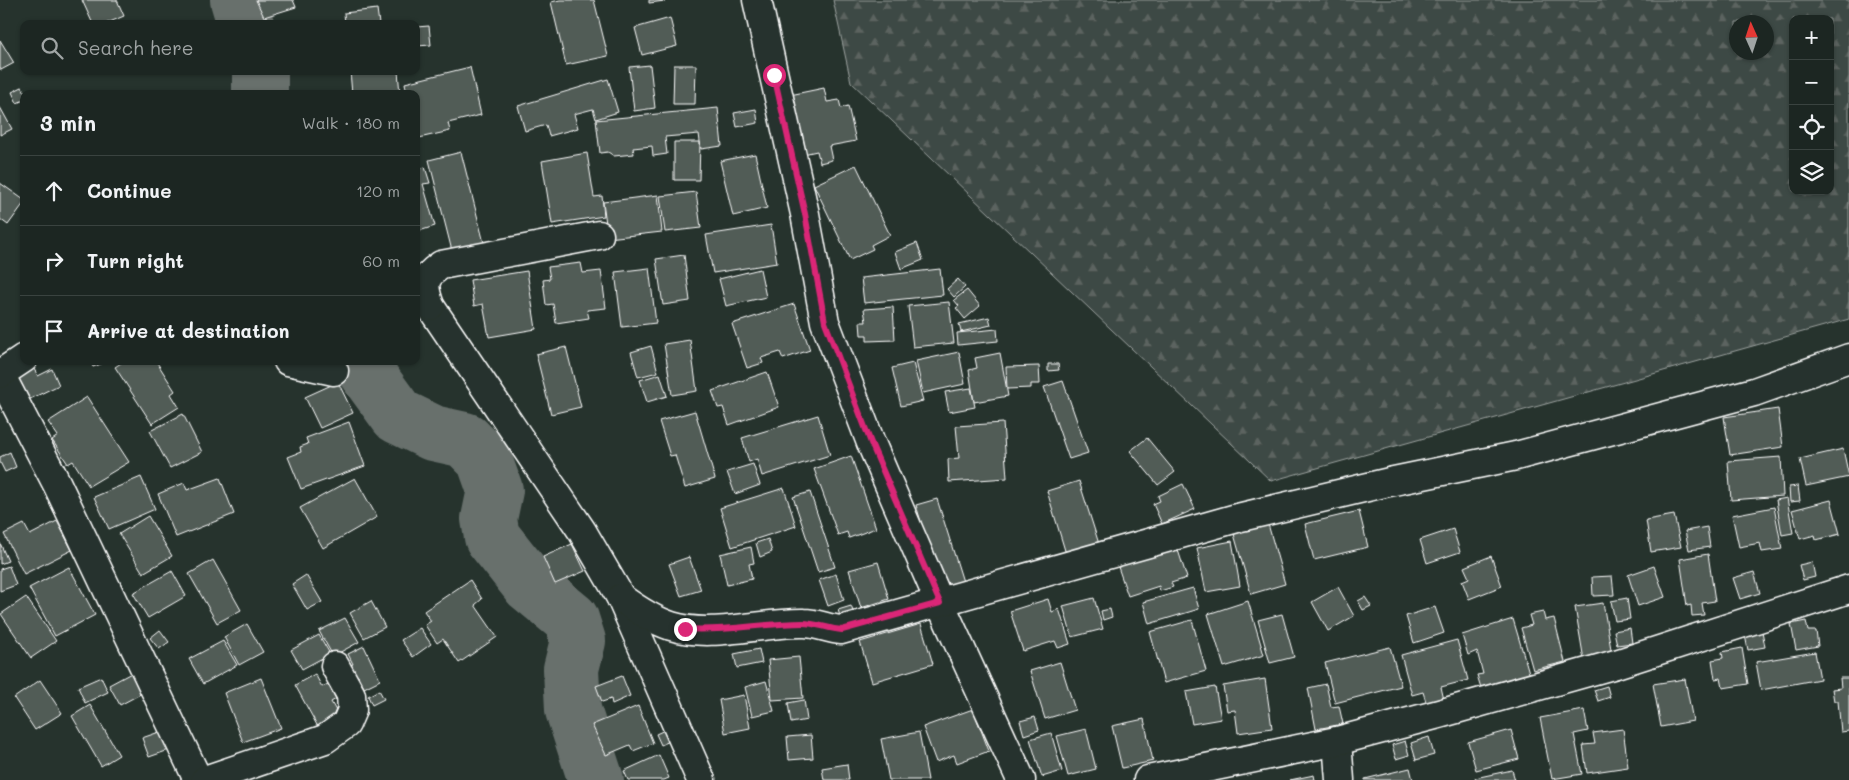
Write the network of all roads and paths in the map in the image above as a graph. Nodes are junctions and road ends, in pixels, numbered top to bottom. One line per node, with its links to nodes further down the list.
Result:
1 (757, 0): 11 (street)
2 (599, 235): 3 (street)
3 (423, 299): 10 (street)
4 (1849, 358): 11 (street)
5 (20, 361): 8 (street)
6 (306, 365): 7 (street)
7 (334, 371)
8 (0, 374): 14 (street)
9 (1849, 589): 13 (street)
10 (621, 598): 11 (street); 16 (street)
11 (940, 603): 17 (street)
12 (336, 666): 15 (street)
13 (1337, 741): 18 (street); 19 (street)
14 (198, 780)
15 (205, 780)
16 (701, 780)
17 (1021, 780)
18 (1148, 780)
19 (1340, 780)

